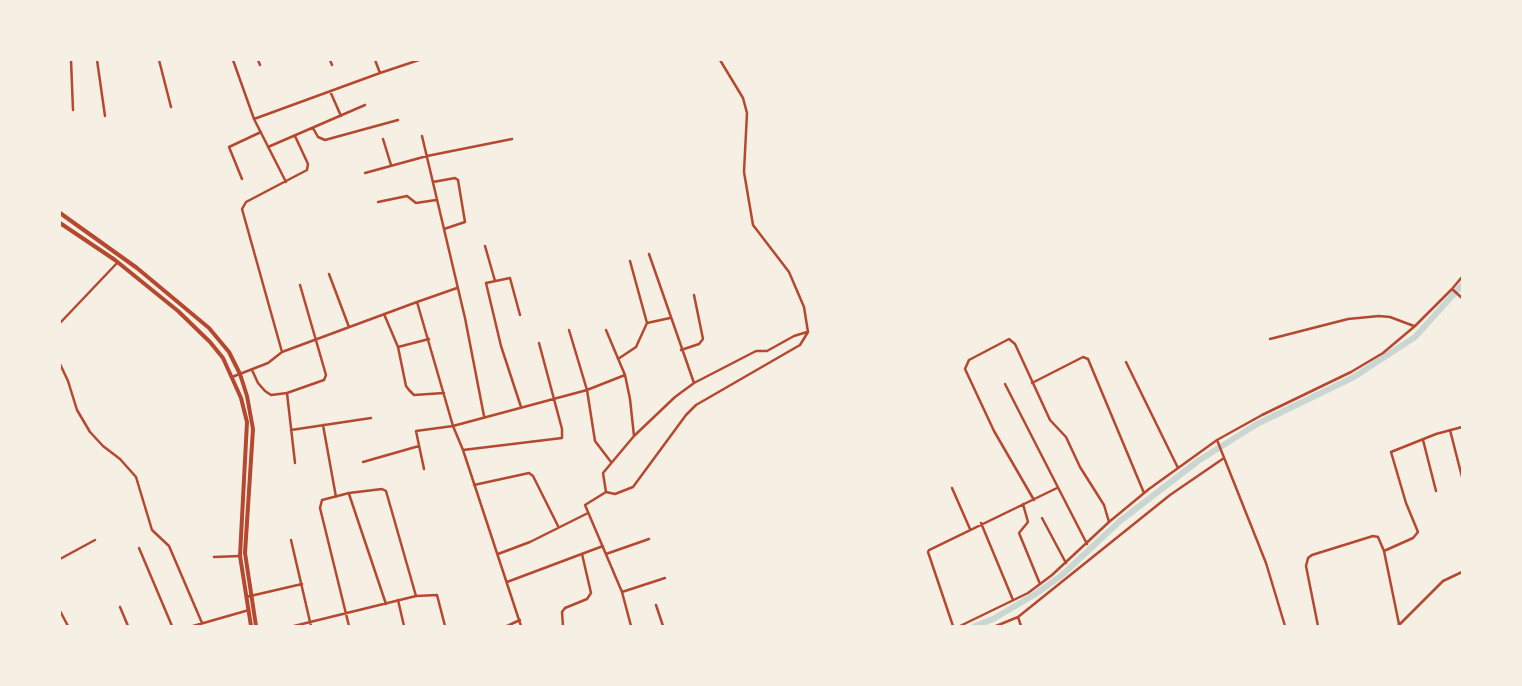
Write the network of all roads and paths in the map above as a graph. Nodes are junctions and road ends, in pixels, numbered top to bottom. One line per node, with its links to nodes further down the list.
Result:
1 (71, 60): 16 (street)
2 (97, 60): 17 (street)
3 (158, 60): 15 (street)
4 (233, 60): 19 (street)
5 (258, 60): 10 (street)
6 (330, 60): 11 (street)
7 (375, 60): 12 (street)
8 (419, 60): 12 (street)
9 (720, 60): 61 (street)
10 (260, 65)
11 (332, 65)
12 (380, 72): 13 (street)
13 (330, 91): 18 (street); 19 (street)
14 (365, 105): 18 (street)
15 (171, 107)
16 (73, 110)
17 (106, 116)
18 (341, 116): 21 (street)
19 (254, 119): 22 (street)
20 (398, 120): 21 (street)
21 (313, 128): 23 (street)
22 (261, 132): 27 (street); 31 (street)
23 (295, 136): 27 (street); 32 (street)
24 (422, 136): 28 (street)
25 (383, 138): 29 (street)
26 (512, 139): 28 (street)
27 (268, 147): 32 (street)
28 (427, 156): 29 (street); 33 (street)
29 (391, 166): 30 (street)
30 (365, 172)
31 (242, 179)
32 (286, 182): 68 (street)
33 (433, 182): 34 (street); 38 (street)
34 (436, 200): 35 (street); 38 (street)
35 (378, 202)
36 (60, 213): 73 (main road)
37 (60, 223): 42 (main road)
38 (444, 229): 47 (street)
39 (484, 246): 45 (street)
40 (649, 254): 54 (street)
41 (630, 261): 55 (street)
42 (118, 262): 56 (street); 75 (main road)
43 (329, 274): 58 (street)
44 (1462, 277): 48 (street)
45 (495, 281): 53 (street); 83 (street)
46 (300, 285): 64 (street)
47 (457, 288): 51 (street); 84 (street)
48 (1453, 290): 50 (street); 57 (street)
49 (694, 295): 67 (street)
50 (1462, 298)
51 (417, 302): 52 (street); 62 (street)
52 (384, 314): 58 (street); 66 (street)
53 (520, 315)
54 (670, 318): 55 (street); 67 (street)
55 (647, 322): 69 (street)
56 (60, 323)
57 (1415, 326): 63 (street); 93 (street)
58 (349, 327): 64 (street)
59 (569, 330): 79 (street)
60 (606, 330): 69 (street)
61 (808, 332): 76 (street); 107 (street)
62 (429, 339): 66 (street); 81 (street)
63 (1270, 339)
64 (315, 340): 68 (street); 80 (street)
65 (539, 343): 82 (street)
66 (398, 347): 81 (street)
67 (681, 350): 76 (street)
68 (282, 352): 72 (street)
69 (618, 359): 74 (street)
70 (1126, 362): 100 (street)
71 (60, 364): 152 (street)
72 (252, 370): 73 (street); 80 (street)
73 (240, 374): 75 (street); 140 (main road)
74 (625, 375): 79 (street); 91 (street)
75 (232, 377): 129 (main road)
76 (694, 383): 91 (street)
77 (1032, 383): 109 (street); 111 (street); 115 (street)
78 (1005, 384): 105 (street)
79 (587, 390): 82 (street); 98 (street)
80 (287, 393): 89 (street)
81 (444, 393): 87 (street)
82 (552, 398): 83 (street); 95 (street)
83 (521, 407): 84 (street)
84 (484, 416): 87 (street)
85 (371, 418): 86 (street)
86 (323, 425): 89 (street); 110 (street)
87 (452, 426): 94 (street); 95 (street)
88 (1462, 427): 90 (street)
89 (291, 430): 99 (street)
90 (1450, 430): 92 (street); 102 (street)
91 (634, 436): 98 (street)
92 (1423, 440): 106 (street); 125 (street)
93 (1217, 441): 96 (street); 100 (street)
94 (419, 446): 97 (street); 101 (street)
95 (463, 450): 103 (street)
96 (1224, 458): 150 (street); 174 (street)
97 (363, 462)
98 (612, 462): 107 (street)
99 (295, 463)
100 (1178, 468): 109 (street)
101 (424, 469)
102 (1462, 477)
103 (474, 485): 117 (street); 126 (street)
104 (952, 488): 118 (street)
105 (1058, 488): 111 (street); 122 (street)
106 (1436, 491)
107 (606, 492): 113 (street)
108 (349, 493): 110 (street); 141 (street); 144 (street)
109 (1144, 493): 115 (street)
110 (336, 497): 149 (street)
111 (1034, 500): 112 (street)
112 (1023, 504): 116 (street); 137 (street)
113 (588, 513): 117 (street); 123 (street)
114 (1042, 518): 132 (street)
115 (1109, 522): 122 (street)
116 (981, 523): 118 (street); 143 (street)
117 (558, 526): 126 (street)
118 (970, 529): 170 (street)
119 (649, 539): 128 (street)
120 (94, 540): 131 (street)
121 (291, 540): 136 (street)
122 (1086, 544): 132 (street)
123 (603, 546): 127 (street); 128 (street)
124 (139, 548): 157 (street)
125 (1384, 551): 154 (street); 175 (street)
126 (498, 554): 135 (street)
127 (582, 554): 135 (street); 167 (street)
128 (606, 554): 138 (street)
129 (240, 556): 130 (street); 139 (main road)
130 (214, 557)
131 (60, 559)
132 (1066, 563): 137 (street)
133 (1462, 572): 154 (street)
134 (665, 578): 138 (street)
135 (507, 582): 151 (street)
136 (302, 584): 140 (street); 153 (street)
137 (1040, 584): 143 (street)
138 (622, 592): 168 (street)
139 (246, 596): 140 (street); 147 (main road)
140 (252, 596): 160 (main road)
141 (416, 596): 142 (street); 164 (street)
142 (398, 600): 144 (street); 163 (street)
143 (1013, 601): 171 (street)
144 (386, 604): 149 (street)
145 (656, 605): 169 (street)
146 (120, 607): 156 (street)
147 (249, 610): 152 (street); 159 (main road)
148 (60, 611): 155 (street)
149 (347, 614): 153 (street); 162 (street)
150 (1018, 617): 172 (street); 173 (street)
151 (520, 620): 165 (street); 166 (street)
152 (202, 623): 158 (street)
153 (311, 624): 161 (street)
154 (1399, 625)
155 (68, 626)
156 (128, 626)
157 (172, 626)
158 (193, 626)
159 (251, 626)
160 (256, 626)
161 (294, 626)
162 (349, 626)
163 (404, 626)
164 (445, 626)
165 (506, 626)
166 (521, 626)
167 (563, 626)
168 (631, 626)
169 (662, 626)
170 (953, 626)
171 (960, 626)
172 (996, 626)
173 (1021, 626)
174 (1285, 626)
175 (1318, 626)

